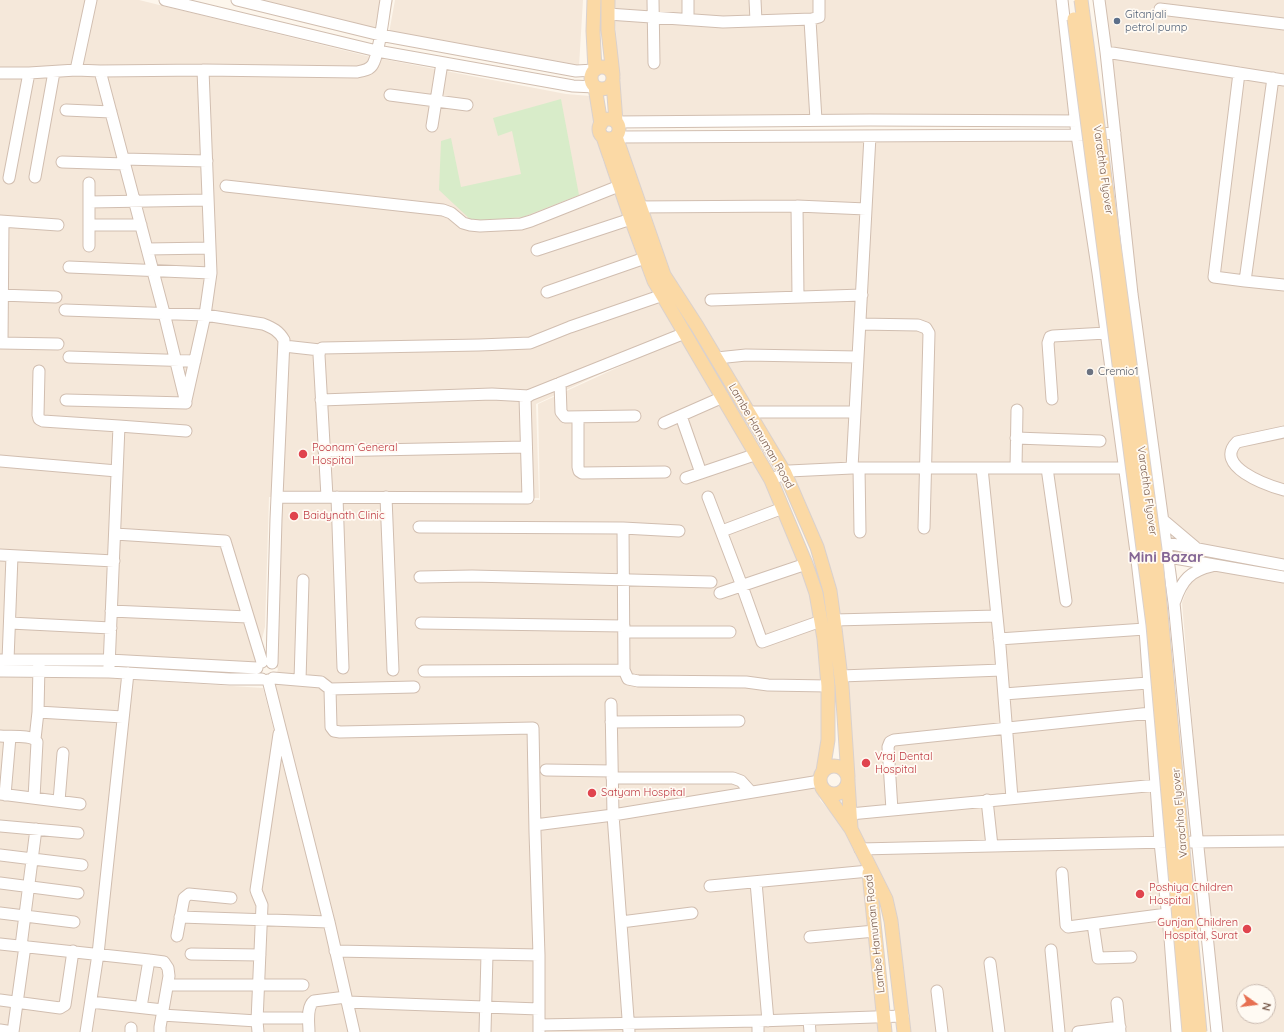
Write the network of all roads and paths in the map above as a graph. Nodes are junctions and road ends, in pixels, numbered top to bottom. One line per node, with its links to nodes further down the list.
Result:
1 (91, 0): 27 (street)
2 (165, 0): 23 (street)
3 (237, 0): 22 (street)
4 (386, 0): 22 (street)
5 (593, 0): 29 (main road)
6 (608, 0): 16 (main road)
7 (653, 0): 17 (street)
8 (688, 0): 18 (street)
9 (755, 0): 20 (street)
10 (819, 0): 19 (street)
11 (1062, 0): 44 (street)
12 (1072, 0): 317 (main road, Varachha Flyover, bridge)
13 (1080, 0): 318 (main road, Varachha Flyover, bridge)
14 (1099, 0): 24 (street)
15 (1160, 9): 21 (street)
16 (608, 14): 17 (street); 35 (main road)
17 (653, 18): 18 (street); 26 (street)
18 (688, 19): 20 (street)
19 (810, 20): 20 (street); 43 (street)
20 (756, 21)
21 (1284, 24)
22 (380, 35): 23 (street); 29 (street)
23 (377, 51): 25 (street); 28 (street)
24 (1106, 52): 34 (street); 45 (street)
25 (442, 63): 37 (street); 39 (street)
26 (654, 63)
27 (76, 70): 30 (street); 32 (street)
28 (203, 70): 30 (street); 52 (street)
29 (595, 70): 35 (main road); 37 (main road)
30 (100, 71): 42 (street)
31 (0, 72): 33 (street)
32 (54, 72): 33 (street); 55 (street)
33 (29, 73): 56 (street)
34 (1239, 73): 36 (street); 78 (street)
35 (613, 79): 37 (main road); 46 (main road)
36 (1279, 79): 78 (street)
37 (595, 87): 48 (main road)
38 (390, 95): 39 (street)
39 (436, 101): 40 (street); 47 (street)
40 (467, 104)
41 (66, 110): 42 (street)
42 (111, 112): 54 (street)
43 (816, 120): 44 (street); 46 (street)
44 (1075, 121): 45 (street); 50 (street)
45 (1113, 121): 49 (street)
46 (616, 122): 48 (main road)
47 (432, 126)
48 (607, 133): 51 (street); 59 (main road, Lambe Hanuman Road); 65 (main road, Lambe Hanuman Road)
49 (1115, 133): 50 (street); 144 (street)
50 (1077, 135): 51 (street); 92 (street)
51 (870, 136): 64 (street)
52 (207, 161): 54 (street); 60 (street)
53 (62, 162): 54 (street)
54 (124, 162): 62 (street)
55 (35, 176)
56 (9, 178)
57 (89, 183): 61 (street)
58 (226, 186): 59 (street)
59 (619, 186): 65 (main road, Lambe Hanuman Road)
60 (208, 200): 62 (street); 71 (street)
61 (89, 202): 62 (street); 67 (street)
62 (135, 202): 69 (street)
63 (797, 206): 64 (street); 65 (street); 85 (street)
64 (866, 209): 83 (street)
65 (632, 211): 73 (street); 74 (main road, Lambe Hanuman Road); 99 (main road, Lambe Hanuman Road)
66 (2, 222): 68 (street); 81 (street)
67 (89, 224): 69 (street); 70 (street)
68 (58, 225)
69 (141, 225): 72 (street)
70 (89, 246)
71 (210, 248): 72 (street); 77 (street)
72 (147, 249): 76 (street)
73 (537, 250)
74 (645, 258): 80 (street); 82 (main road, Lambe Hanuman Road)
75 (69, 266): 76 (street)
76 (153, 270): 77 (street); 88 (street)
77 (211, 273): 89 (street)
78 (1245, 281): 79 (street)
79 (1284, 285)
80 (547, 292)
81 (1, 295): 84 (street); 93 (street)
82 (663, 295): 91 (main road, Lambe Hanuman Road); 96 (street)
83 (862, 295): 85 (street); 90 (street)
84 (56, 297)
85 (798, 297): 86 (street)
86 (711, 300)
87 (65, 310): 88 (street)
88 (164, 313): 89 (street); 100 (street)
89 (205, 315): 95 (street); 101 (street)
90 (860, 324): 98 (street); 127 (street)
91 (685, 333): 103 (street); 105 (main road, Lambe Hanuman Road)
92 (1106, 333): 106 (street); 131 (street)
93 (1, 343): 94 (street)
94 (58, 344)
95 (284, 346): 96 (street); 139 (street)
96 (320, 350): 108 (street)
97 (69, 357): 100 (street)
98 (858, 357): 99 (street); 112 (street)
99 (717, 358): 111 (main road, Lambe Hanuman Road)
100 (175, 360): 101 (street); 109 (street)
101 (195, 361): 109 (street)
102 (38, 371): 117 (street)
103 (560, 383): 104 (street); 115 (street)
104 (529, 396): 108 (street); 122 (street)
105 (723, 397): 114 (street); 124 (main road, Lambe Hanuman Road)
106 (1052, 399)
107 (66, 400): 109 (street)
108 (321, 400): 123 (street)
109 (186, 403)
110 (1017, 410): 120 (street)
111 (748, 412): 112 (street); 135 (main road, Lambe Hanuman Road)
112 (855, 412): 126 (street)
113 (635, 416): 115 (street)
114 (681, 416): 116 (street); 134 (street)
115 (578, 417): 133 (street)
116 (664, 423)
117 (119, 426): 118 (street); 132 (street)
118 (186, 431)
119 (1284, 432): 138 (street)
120 (1016, 438): 121 (street); 129 (street)
121 (1100, 441)
122 (526, 447): 123 (street); 141 (street)
123 (324, 451): 140 (street)
124 (757, 454): 134 (street); 137 (main road, Lambe Hanuman Road)
125 (0, 462): 132 (street)
126 (856, 468): 127 (street); 135 (street); 150 (street)
127 (925, 468): 128 (street); 147 (street)
128 (982, 468): 129 (street); 173 (street)
129 (1016, 468): 130 (street)
130 (1047, 468): 131 (street); 170 (street)
131 (1125, 468): 152 (street)
132 (117, 471): 151 (street)
133 (665, 472)
134 (701, 473): 136 (street)
135 (785, 473): 137 (street); 175 (main road, Lambe Hanuman Road)
136 (686, 478)
137 (771, 480): 143 (main road, Lambe Hanuman Road)
138 (1284, 490)
139 (277, 497): 140 (street); 187 (street)
140 (332, 497): 141 (street); 188 (street)
141 (386, 497): 189 (street)
142 (708, 497): 149 (street)
143 (784, 508): 149 (street); 160 (main road, Lambe Hanuman Road)
144 (1163, 520): 153 (street); 154 (street)
145 (419, 527): 146 (street)
146 (623, 528): 148 (street); 166 (street)
147 (924, 528)
148 (679, 531)
149 (722, 531): 168 (street)
150 (860, 532)
151 (115, 534): 159 (street); 174 (street)
152 (1134, 538): 153 (street); 155 (street)
153 (1167, 543): 154 (street); 158 (street)
154 (1198, 549): 161 (street)
155 (1136, 552): 158 (street); 181 (street)
156 (0, 555): 157 (street)
157 (12, 556): 159 (street); 177 (street)
158 (1168, 556): 162 (street); 171 (street)
159 (114, 561): 172 (street)
160 (806, 564): 168 (street); 176 (main road, Lambe Hanuman Road)
161 (1284, 564)
162 (1216, 565): 164 (street); 171 (street)
163 (420, 577): 166 (street)
164 (1284, 577)
165 (303, 580): 199 (street)
166 (624, 581): 167 (street); 180 (street)
167 (711, 582)
168 (742, 586): 169 (street); 176 (street)
169 (720, 593)
170 (1066, 601)
171 (1174, 604): 238 (street)
172 (112, 611): 174 (street); 179 (street)
173 (997, 616): 175 (street); 183 (street)
174 (248, 617): 187 (street)
175 (834, 620): 197 (main road, Lambe Hanuman Road)
176 (821, 621): 201 (main road, Lambe Hanuman Road)
177 (10, 623): 179 (street); 184 (street)
178 (421, 624): 180 (street)
179 (111, 628): 186 (street)
180 (624, 629): 182 (street); 190 (street)
181 (1145, 629): 183 (street); 200 (street)
182 (730, 632)
183 (999, 639): 191 (street)
184 (4, 660): 185 (street)
185 (39, 660): 186 (street); 193 (street)
186 (109, 660): 187 (street); 195 (street)
187 (264, 665): 198 (street); 198 (street)
188 (343, 668)
189 (393, 670)
190 (624, 670): 194 (street); 201 (street)
191 (1002, 670): 197 (street); 204 (street)
192 (0, 671): 193 (street)
193 (39, 671): 195 (street); 206 (street)
194 (424, 671)
195 (109, 672): 196 (street)
196 (128, 673): 198 (street); 208 (street)
197 (841, 676): 219 (main road, Lambe Hanuman Road)
198 (268, 679): 199 (street); 211 (street)
199 (300, 680): 203 (street)
200 (1148, 683): 204 (street); 207 (street)
201 (828, 686): 218 (main road, Lambe Hanuman Road)
202 (414, 688): 203 (street)
203 (330, 689): 231 (street)
204 (1004, 694): 212 (street)
205 (611, 704): 210 (street)
206 (38, 712): 208 (street); 214 (street)
207 (1151, 713): 212 (street); 220 (street)
208 (123, 717): 270 (street)
209 (740, 721): 210 (street)
210 (611, 722): 217 (street)
211 (280, 729): 257 (street); 259 (street)
212 (1006, 729): 224 (street); 228 (street)
213 (5, 736): 214 (street); 222 (street)
214 (35, 739): 223 (street)
215 (63, 753): 226 (street)
216 (546, 770): 217 (street)
217 (612, 774): 221 (street); 230 (street)
218 (822, 780): 219 (main road); 219 (main road); 221 (street); 234 (main road)
219 (848, 780): 229 (main road, Lambe Hanuman Road)
220 (1156, 785): 224 (street); 237 (street)
221 (751, 792): 230 (street)
222 (3, 794): 223 (street)
223 (34, 798): 226 (street)
224 (1012, 798): 225 (street)
225 (987, 800): 228 (street); 239 (street)
226 (59, 801): 227 (street)
227 (80, 804)
228 (892, 810): 229 (street)
229 (850, 814): 234 (main road, Lambe Hanuman Road)
230 (613, 815): 231 (street); 260 (street)
231 (535, 825): 273 (street)
232 (0, 826): 233 (street)
233 (36, 829): 235 (street); 242 (street)
234 (851, 829): 240 (main road)
235 (78, 833)
236 (1284, 840): 238 (street)
237 (1160, 842): 238 (street); 239 (street); 254 (street)
238 (1197, 842): 319 (street)
239 (992, 846): 240 (street)
240 (860, 849): 244 (main road)
241 (0, 855): 242 (street)
242 (32, 859): 243 (street); 249 (street)
243 (82, 864)
244 (868, 868): 246 (street); 262 (main road, Lambe Hanuman Road); 291 (main road, Lambe Hanuman Road)
245 (1062, 873): 261 (street)
246 (756, 882): 248 (street); 296 (street)
247 (0, 883): 249 (street)
248 (710, 886)
249 (28, 887): 250 (street); 255 (street)
250 (78, 894)
251 (230, 898): 256 (street)
252 (0, 913): 255 (street)
253 (692, 913): 260 (street)
254 (1167, 914): 261 (street); 316 (street)
255 (24, 916): 258 (street); 266 (street)
256 (180, 917): 257 (street); 263 (street)
257 (262, 920): 259 (street); 274 (street)
258 (74, 922)
259 (329, 922): 269 (street)
260 (621, 922): 299 (street)
261 (1093, 924): 275 (street)
262 (875, 931): 264 (street); 292 (main road, Lambe Hanuman Road)
263 (176, 936)
264 (810, 937)
265 (0, 944): 266 (street)
266 (23, 946): 268 (street); 284 (street)
267 (1051, 950): 314 (street)
268 (72, 951): 270 (street); 284 (street)
269 (335, 952): 272 (street); 282 (street)
270 (98, 954): 276 (street); 285 (street)
271 (191, 954): 274 (street)
272 (487, 954): 273 (street); 288 (street)
273 (539, 954): 289 (street)
274 (260, 955): 280 (street)
275 (1131, 957)
276 (149, 960): 278 (street); 287 (street)
277 (990, 963): 313 (street)
278 (168, 985): 280 (street); 290 (street)
279 (303, 985): 280 (street)
280 (259, 986): 294 (street)
281 (937, 991): 312 (street)
282 (346, 999): 288 (street); 306 (street); 307 (street)
283 (0, 1000): 284 (street)
284 (17, 1002): 302 (street)
285 (91, 1002): 287 (street); 303 (street)
286 (1117, 1003): 301 (street)
287 (141, 1007): 290 (street)
288 (486, 1007): 289 (street); 308 (street)
289 (539, 1009): 298 (street)
290 (162, 1012): 294 (street); 304 (street)
291 (903, 1016): 292 (street); 311 (main road, Lambe Hanuman Road)
292 (884, 1017): 295 (street); 310 (main road, Lambe Hanuman Road)
293 (301, 1018): 294 (street)
294 (257, 1019): 305 (street)
295 (810, 1020): 296 (street); 309 (street)
296 (761, 1025): 297 (street)
297 (684, 1027): 299 (street)
298 (539, 1028): 299 (street)
299 (629, 1028)
300 (0, 1030): 302 (street)
301 (1120, 1030): 315 (street)
302 (13, 1032)
303 (86, 1032)
304 (160, 1032)
305 (258, 1032)
306 (309, 1032)
307 (354, 1032)
308 (485, 1032)
309 (810, 1032)
310 (885, 1032)
311 (904, 1032)
312 (942, 1032)
313 (999, 1032)
314 (1059, 1032)
315 (1078, 1032)
316 (1177, 1032)
317 (1189, 1032)
318 (1200, 1032)
319 (1217, 1032)

